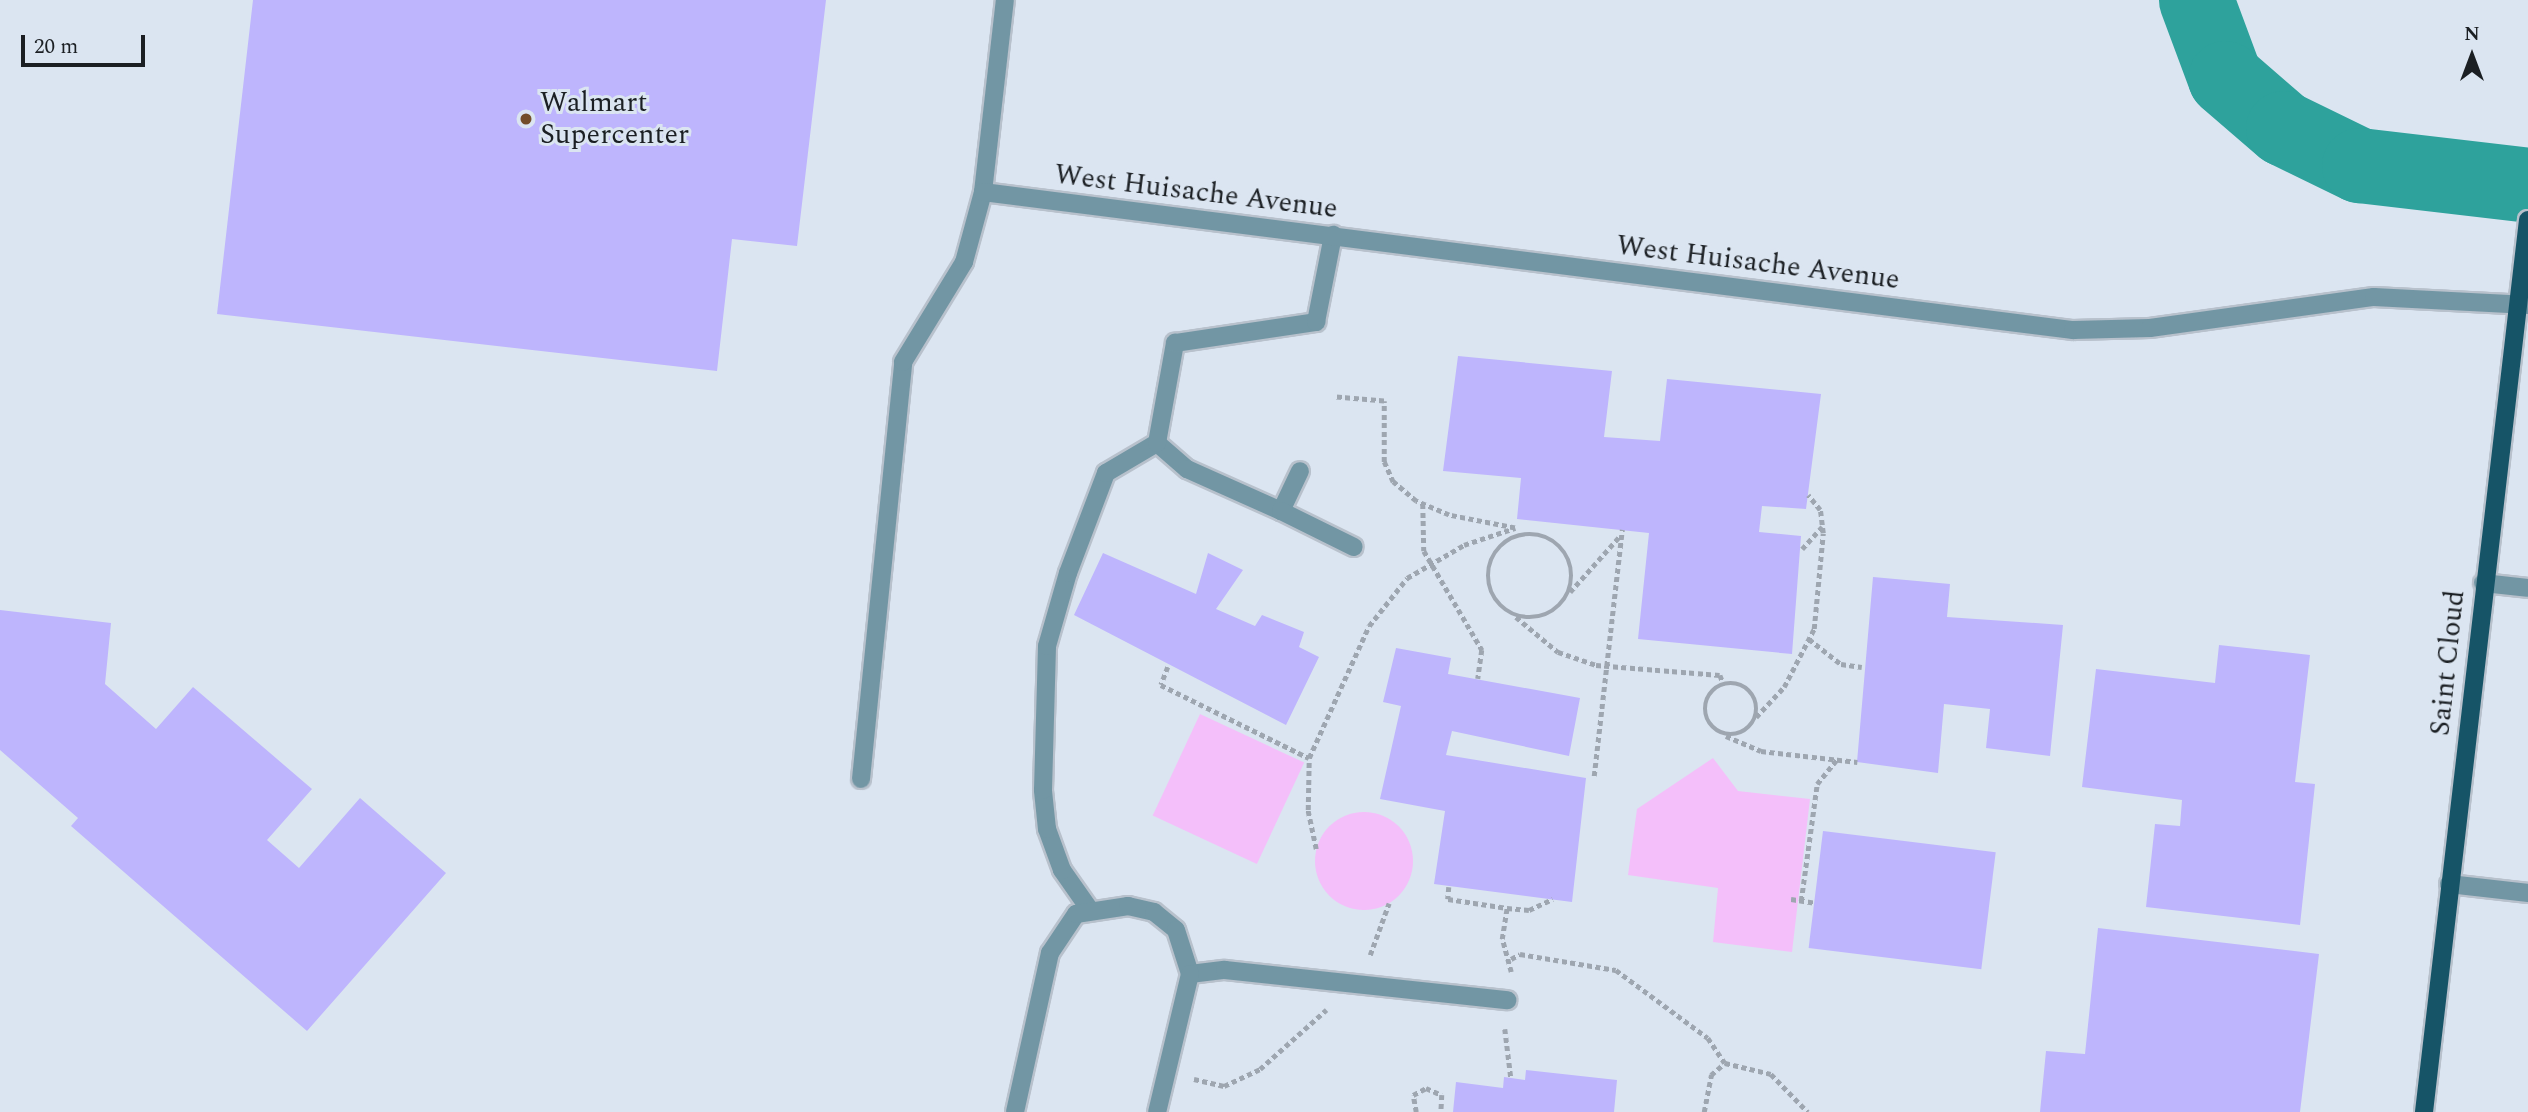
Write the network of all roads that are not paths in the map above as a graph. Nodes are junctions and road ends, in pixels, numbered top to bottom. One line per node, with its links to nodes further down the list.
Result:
1 (1005, 0): 2 (street)
2 (983, 192): 4 (street, West Huisache Avenue); 12 (street)
3 (2528, 220): 5 (main road, Saint Cloud)
4 (1333, 235): 5 (street, West Huisache Avenue); 6 (street)
5 (2521, 304): 10 (main road, Saint Cloud)
6 (1157, 443): 8 (street); 15 (street)
7 (1300, 471): 8 (street)
8 (1281, 511): 9 (street)
9 (1354, 547)
10 (2483, 583): 11 (street); 13 (main road, Saint Cloud)
11 (2528, 588)
12 (861, 779)
13 (2449, 884): 14 (street); 20 (main road, Saint Cloud)
14 (2528, 893)
15 (1090, 910): 16 (street); 18 (street)
16 (1190, 974): 17 (street); 19 (street)
17 (1507, 1000)
18 (1015, 1112)
19 (1157, 1112)
20 (2424, 1112)

